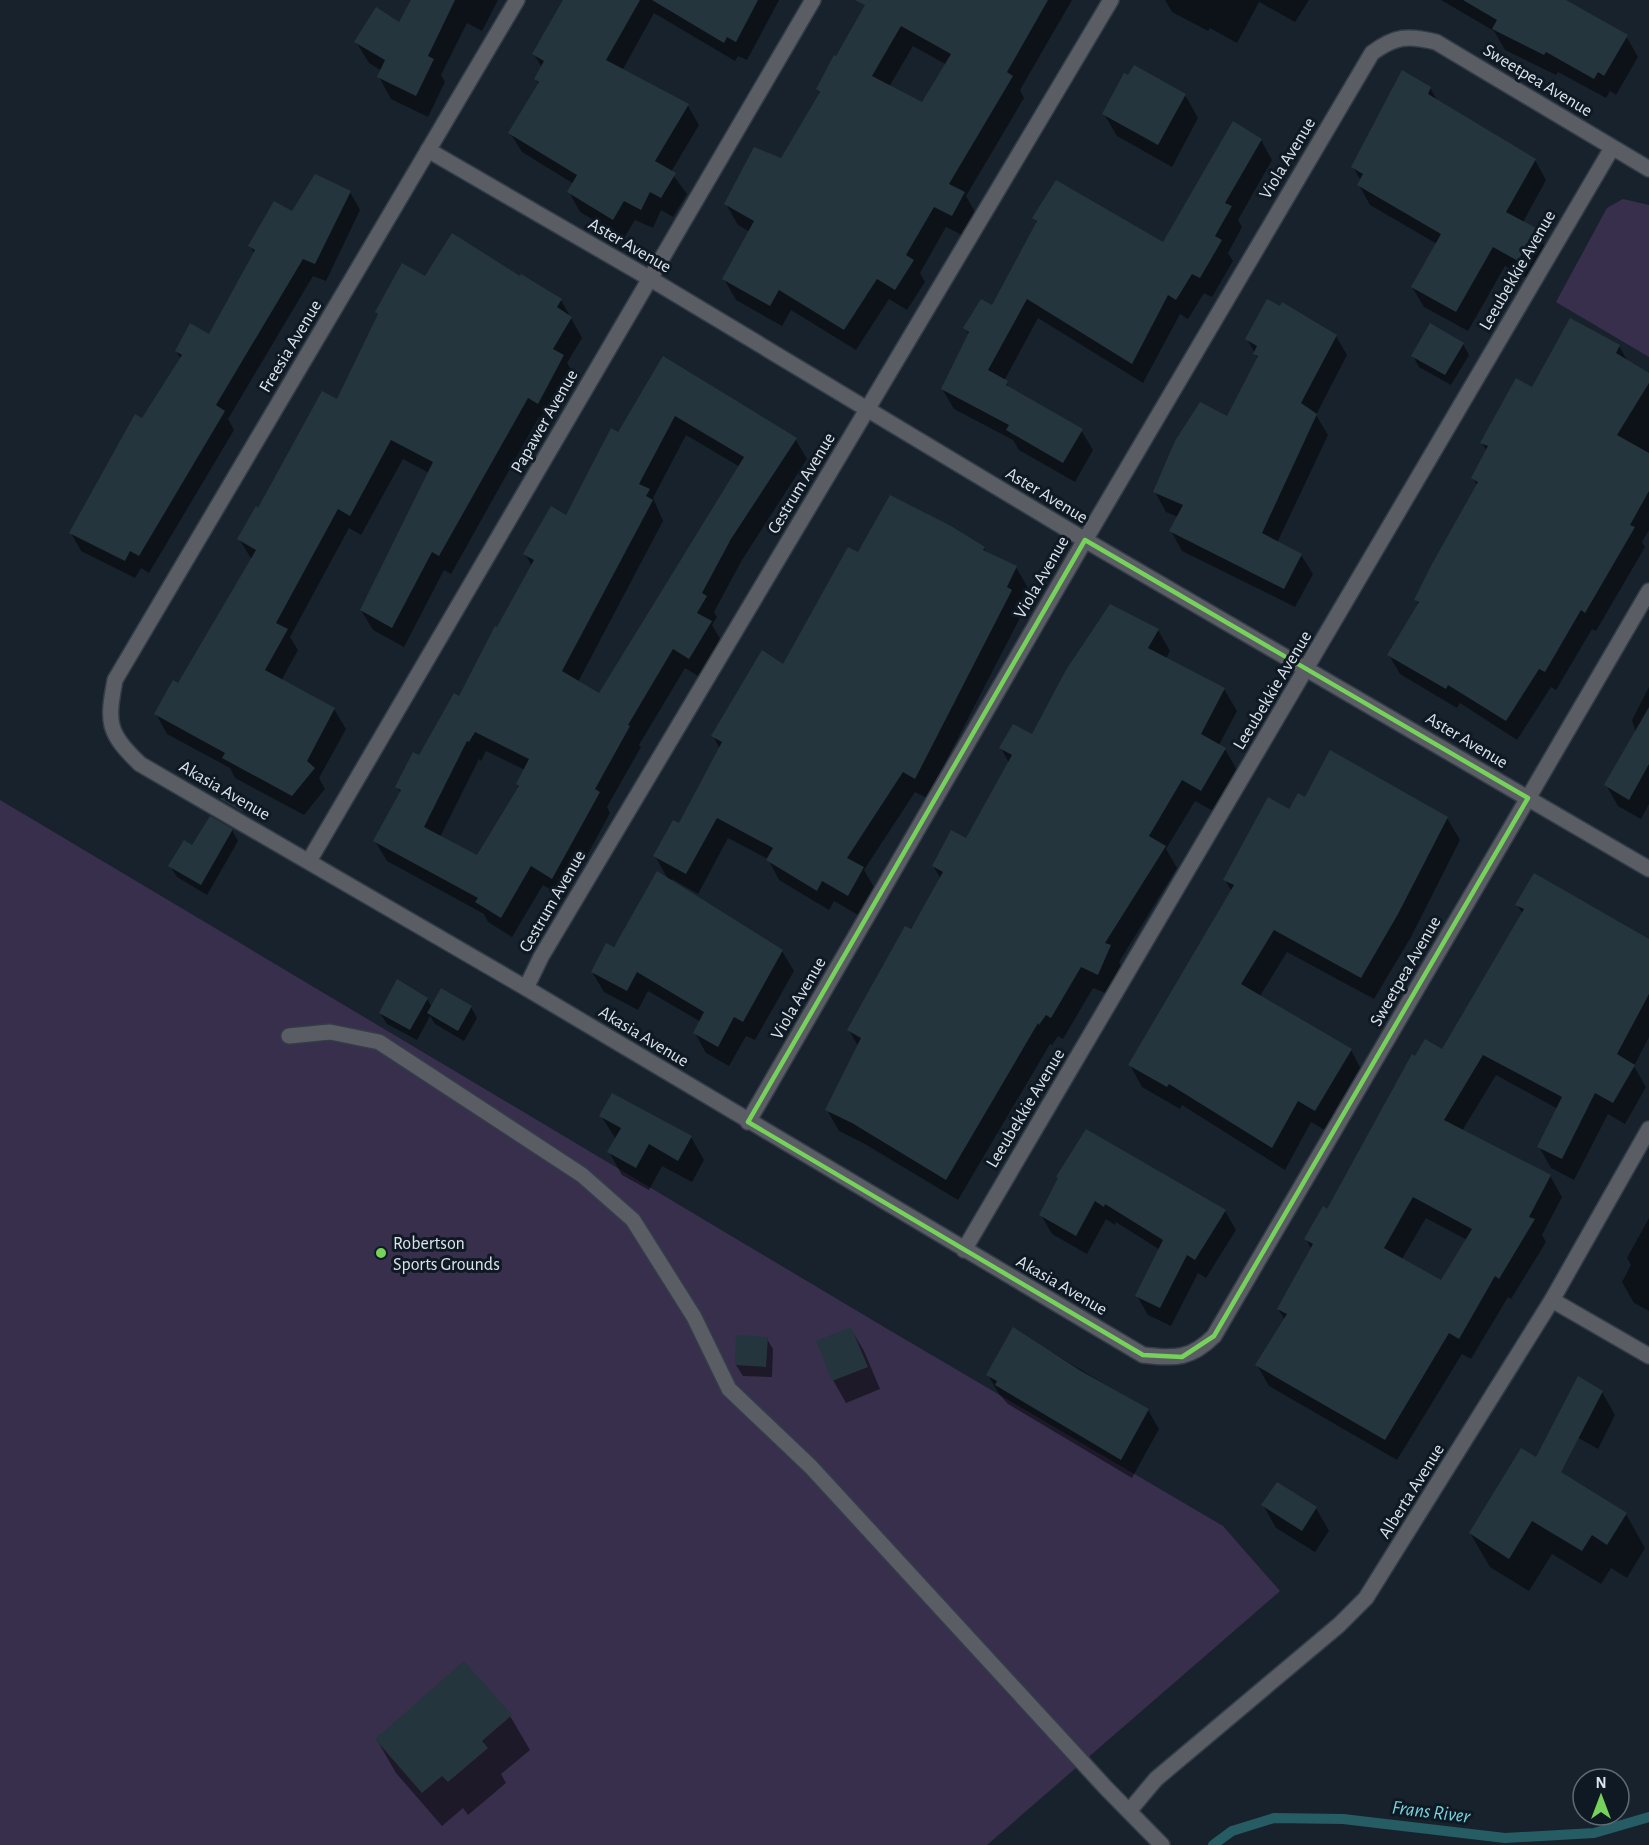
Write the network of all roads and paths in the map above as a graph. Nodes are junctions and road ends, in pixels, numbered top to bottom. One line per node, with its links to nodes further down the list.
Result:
1 (517, 0): 6 (street, Freesia Avenue)
2 (813, 0): 8 (street, Papawer Avenue)
3 (1111, 0): 9 (street, Cestrum Avenue)
4 (1402, 38): 5 (street, Sweetpea Avenue); 10 (street, Viola Avenue)
5 (1612, 148): 7 (street, Sweetpea Avenue); 12 (street, Leeubekkie Avenue)
6 (428, 150): 8 (street, Aster Avenue); 13 (street, Freesia Avenue)
7 (1649, 169)
8 (649, 278): 9 (street, Aster Avenue); 15 (street, Papawer Avenue)
9 (868, 410): 10 (street, Aster Avenue); 17 (street, Cestrum Avenue)
10 (1085, 540): 12 (street, Aster Avenue); 19 (street, Viola Avenue)
11 (1649, 591): 14 (street, Sweetpea Avenue)
12 (1308, 668): 14 (street, Aster Avenue); 21 (street, Leeubekkie Avenue)
13 (108, 717): 15 (street, Akasia Avenue)
14 (1528, 798): 16 (street, Aster Avenue); 24 (street, Sweetpea Avenue)
15 (309, 861): 17 (street, Akasia Avenue)
16 (1649, 869)
17 (526, 988): 19 (street, Akasia Avenue)
18 (289, 1036): 25 (street)
19 (748, 1122): 21 (street, Akasia Avenue)
20 (1649, 1129): 22 (street, Alberta Avenue)
21 (964, 1250): 24 (street, Akasia Avenue)
22 (1552, 1300): 23 (street); 25 (street, Alberta Avenue)
23 (1649, 1356)
24 (1182, 1357)
25 (1130, 1810): 26 (street)
26 (1161, 1844)

